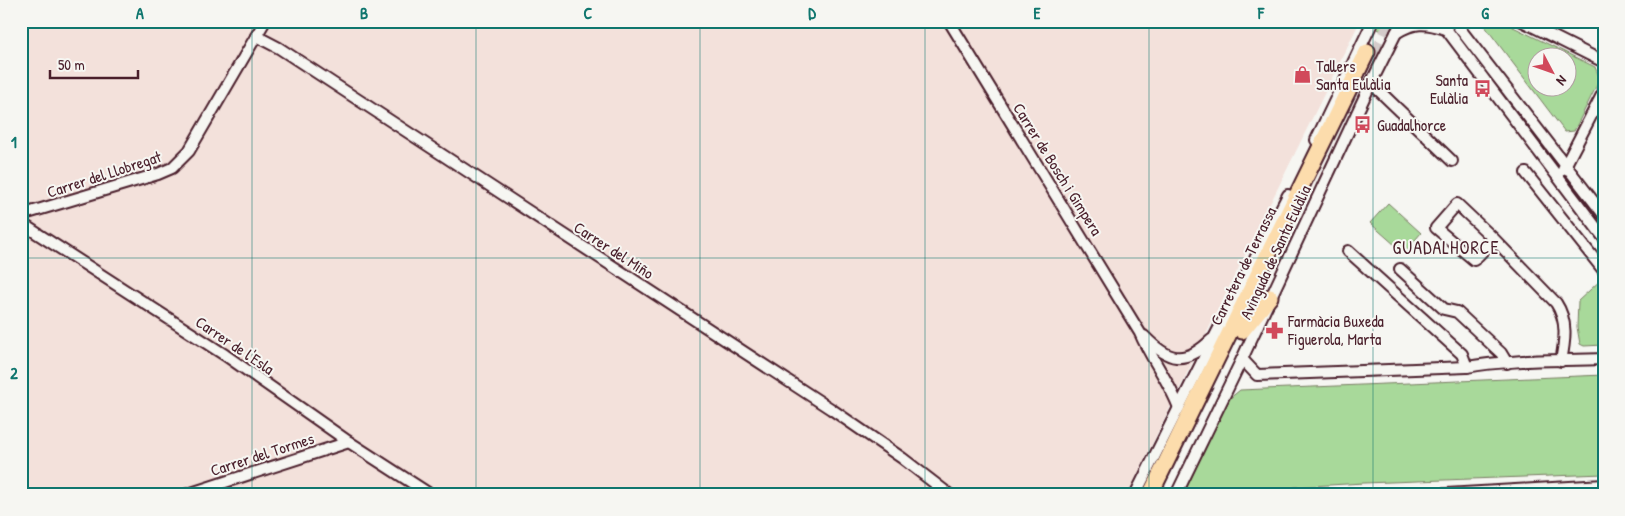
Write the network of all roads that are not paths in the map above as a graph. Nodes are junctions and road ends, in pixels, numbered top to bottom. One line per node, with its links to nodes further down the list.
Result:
1 (265, 21): 9 (street, Carrer del Llobregat)
2 (949, 21): 28 (street, Carrer de Bosch i Gimpera)
3 (1373, 21): 25 (street, Avinguda de Santa Eulàlia)
4 (1402, 21): 8 (street, Avinguda de Santa Eulàlia)
5 (1454, 21): 14 (street)
6 (1522, 21): 10 (street)
7 (1442, 25): 8 (street); 16 (street)
8 (1396, 33): 11 (street, Avinguda de Santa Eulàlia)
9 (256, 36): 17 (street, Carrer del Llobregat); 44 (street, Carrer del Miño)
10 (1604, 62)
11 (1371, 83): 13 (street); 26 (street, Avinguda de Santa Eulàlia)
12 (1604, 91): 14 (street)
13 (1452, 161)
14 (1566, 166): 16 (street); 18 (street)
15 (1526, 173): 24 (street)
16 (1558, 178): 20 (street)
17 (21, 215)
18 (1604, 215)
19 (21, 223): 36 (street, Carrer de l'Esla)
20 (1604, 238)
21 (1494, 239): 21 (street); 32 (street)
22 (1348, 250): 34 (street)
23 (1400, 269): 33 (street)
24 (1604, 271)
25 (1237, 295): 29 (main road)
26 (1270, 298): 27 (main road); 30 (street, Avinguda de Santa Eulàlia)
27 (1242, 331): 29 (main road, Carretera de Terrassa); 47 (main road, Carretera de Terrassa)
28 (1140, 333): 29 (street, Carrer de Bosch i Gimpera); 35 (street, Carrer de Bosch i Gimpera)
29 (1221, 337): 35 (street); 46 (main road, Carretera de Terrassa)
30 (1242, 359): 34 (street); 48 (street, Avinguda de Santa Eulàlia)
31 (1604, 360): 32 (street)
32 (1561, 361): 33 (street)
33 (1507, 363): 34 (street)
34 (1467, 367)
35 (1178, 408): 45 (street)
36 (349, 442): 42 (street, Carrer del Tormes); 43 (street, Carrer de l'Esla)
37 (1604, 485): 38 (street)
38 (1581, 490): 39 (street)
39 (1551, 491): 40 (street)
40 (1522, 492): 41 (street)
41 (1447, 494): 49 (street)
42 (185, 495)
43 (431, 495)
44 (950, 495)
45 (1135, 495)
46 (1150, 495)
47 (1162, 495)
48 (1176, 495)
49 (1429, 495)

